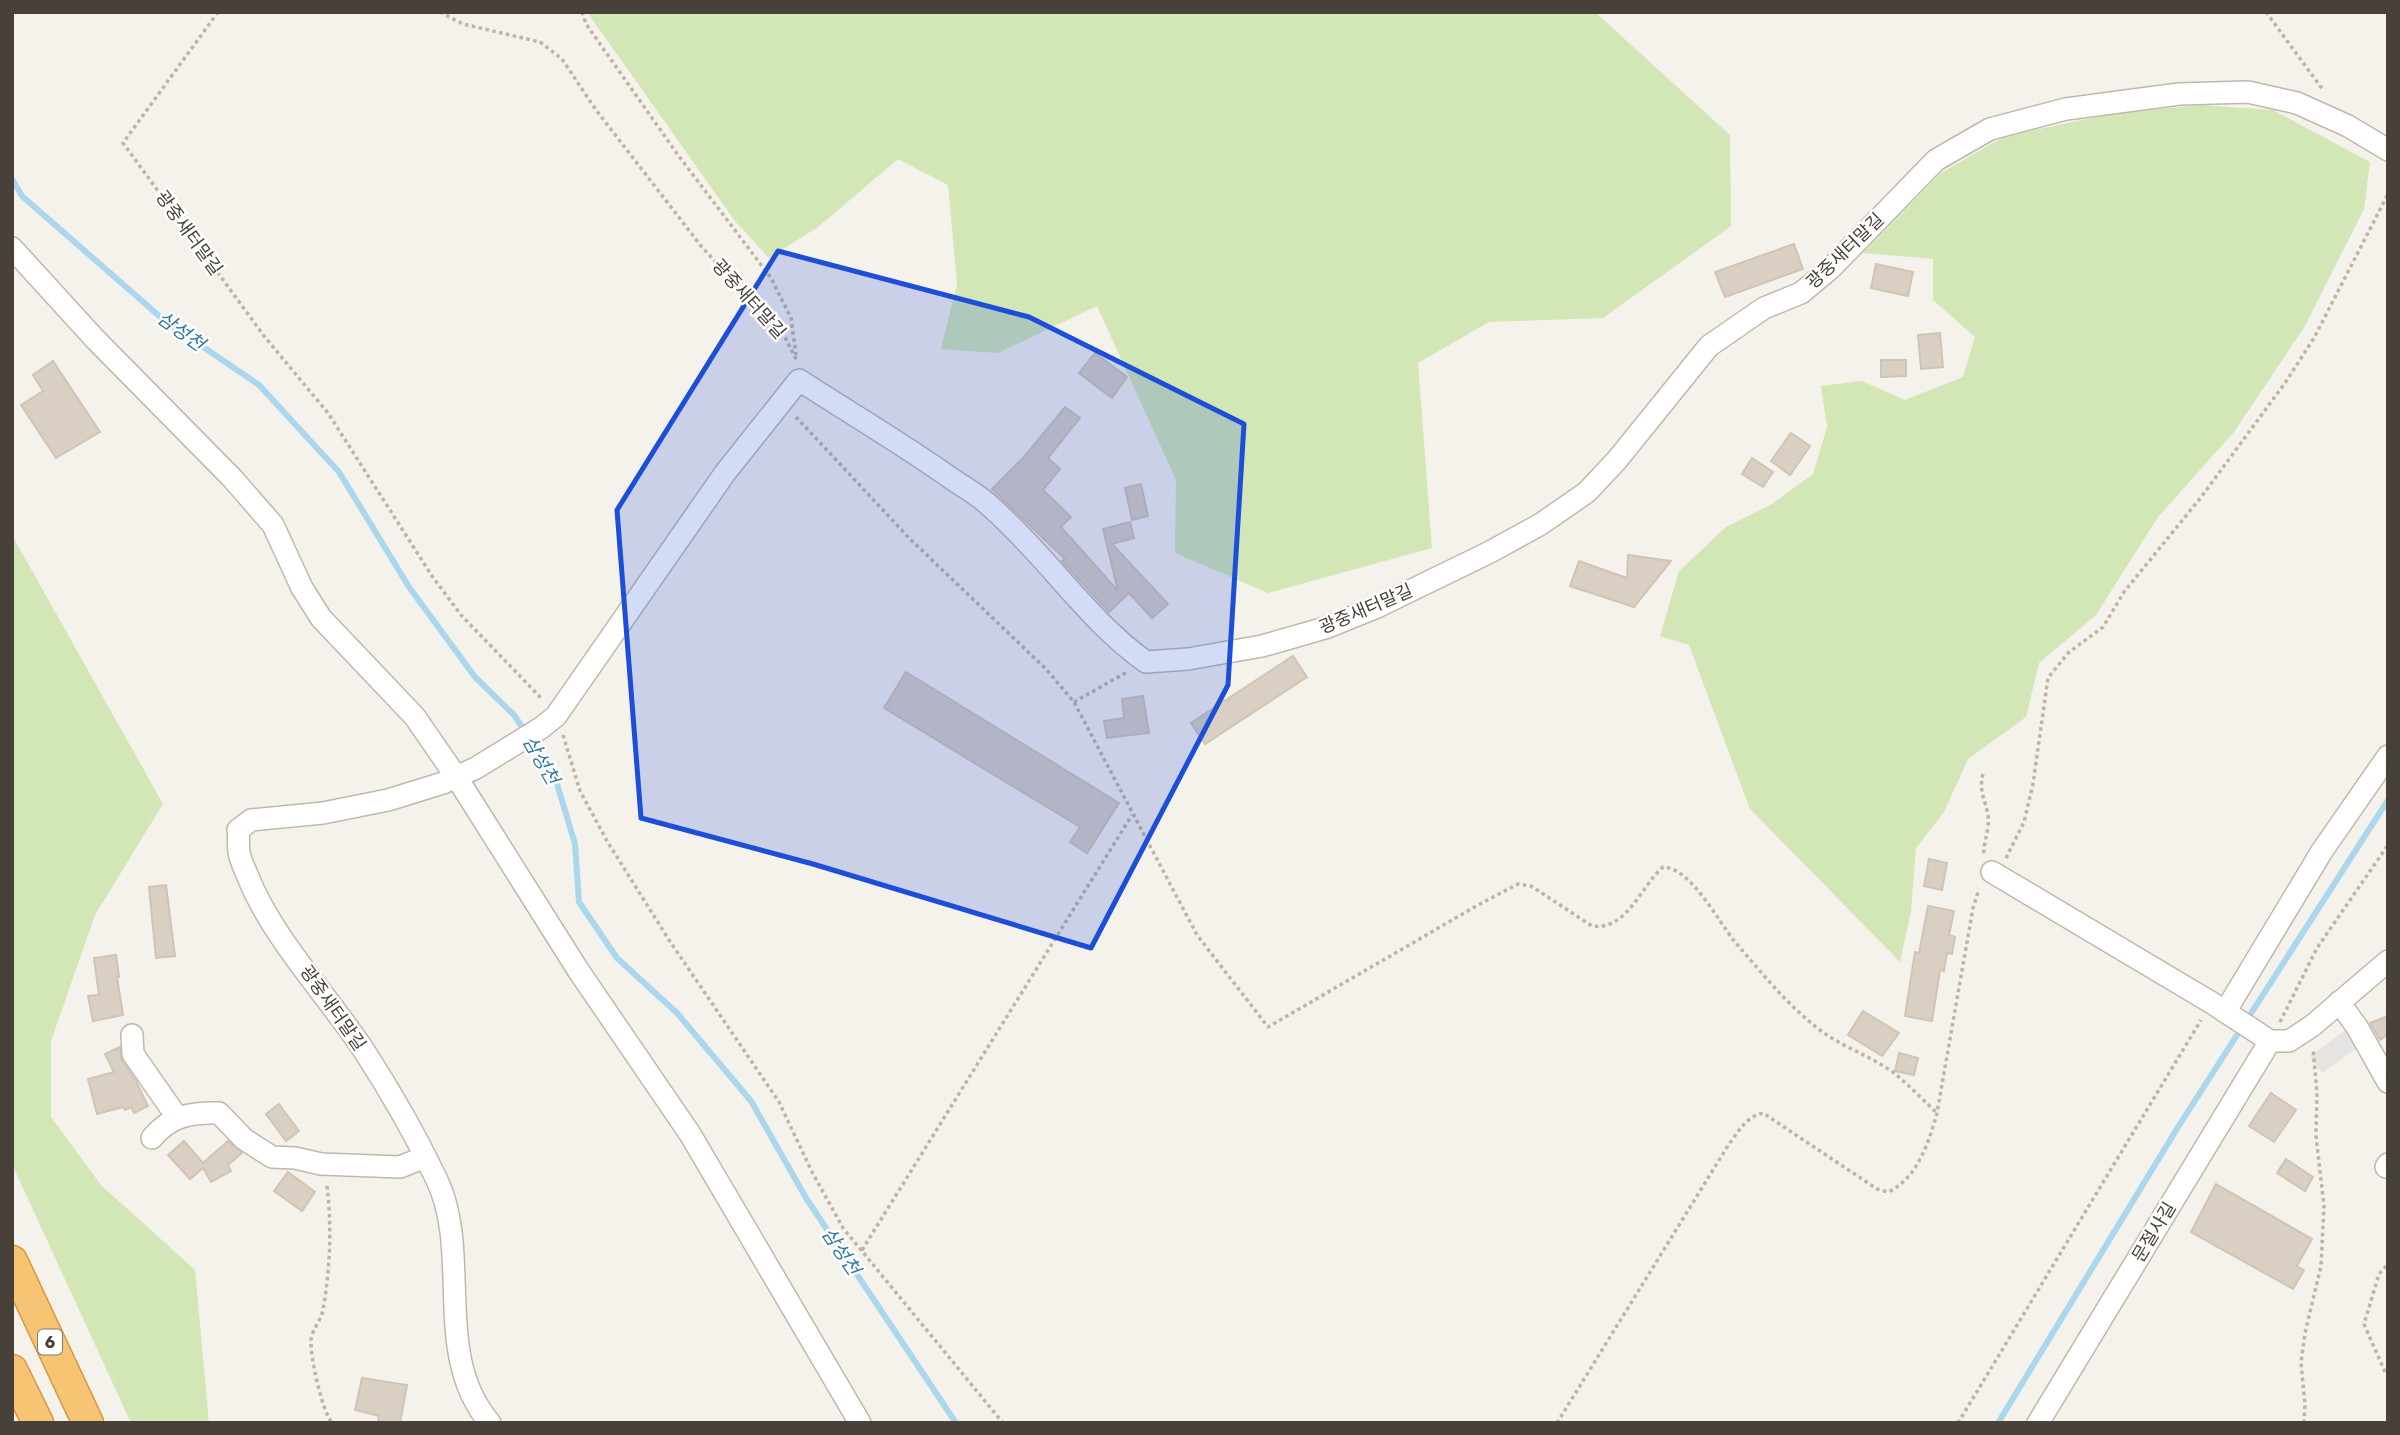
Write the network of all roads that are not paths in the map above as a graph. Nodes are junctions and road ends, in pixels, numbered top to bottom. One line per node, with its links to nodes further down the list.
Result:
1 (2388, 150): 4 (street, 광중새터말길)
2 (12, 247): 4 (street)
3 (2388, 756): 8 (street)
4 (457, 778): 14 (street, 광중새터말길); 20 (street)
5 (1988, 867): 8 (street)
6 (2388, 961): 7 (street)
7 (2339, 1002): 10 (street); 11 (street)
8 (2224, 1011): 10 (street)
9 (132, 1035): 12 (street)
10 (2265, 1038): 21 (street, 문절사길)
11 (2388, 1082)
12 (177, 1117): 13 (street); 14 (street)
13 (152, 1138)
14 (425, 1157): 19 (street, 광중새터말길)
15 (12, 1261): 18 (highway, 6)
16 (12, 1370): 17 (highway)
17 (38, 1423)
18 (88, 1423)
19 (490, 1423)
20 (860, 1423)
21 (2038, 1423)

